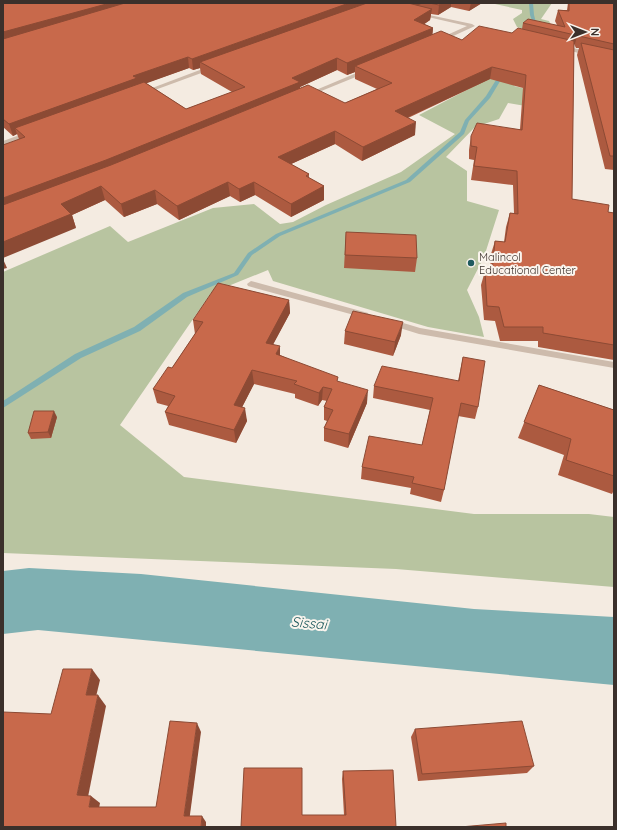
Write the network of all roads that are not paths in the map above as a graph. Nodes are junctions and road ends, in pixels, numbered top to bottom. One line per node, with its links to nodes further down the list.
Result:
1 (423, 6): 2 (street)
2 (429, 44)
3 (557, 46): 4 (street)
4 (614, 60)
5 (219, 65): 7 (street)
6 (373, 68): 8 (street)
7 (138, 95)
8 (300, 98)
9 (36, 132): 10 (street)
10 (3, 143)
11 (251, 284): 12 (street)
12 (614, 364)

